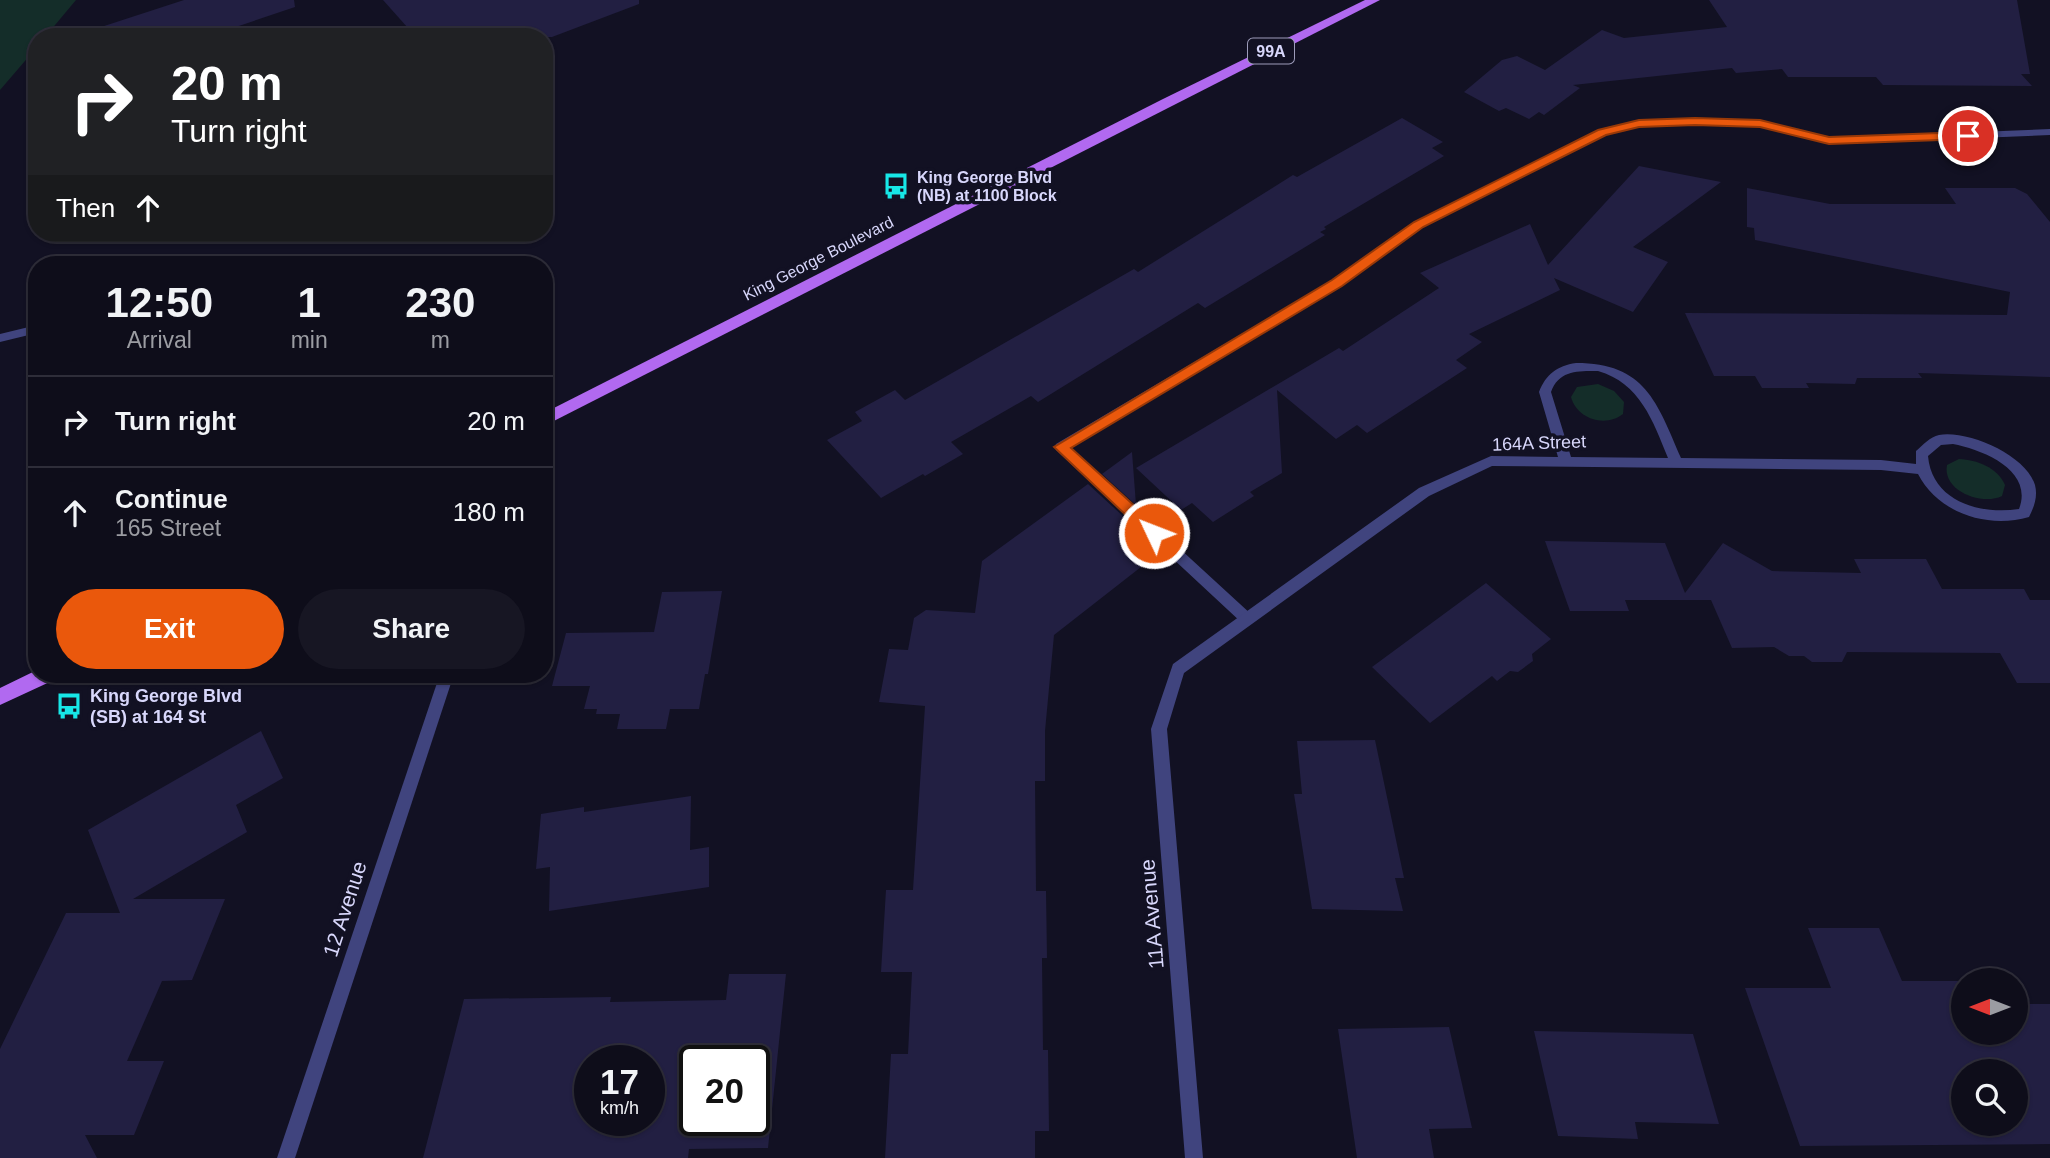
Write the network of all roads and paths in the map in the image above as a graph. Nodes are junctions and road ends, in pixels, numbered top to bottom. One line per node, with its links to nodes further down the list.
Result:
1 (1374, 0): 5 (main road, King George Boulevard / 99A)
2 (2050, 132): 9 (street)
3 (28, 331): 4 (street)
4 (0, 338)
5 (553, 415)
6 (1566, 461): 7 (street, 164A Street); 7 (street); 9 (street, 164A Street)
7 (1676, 462): 8 (street, 164A Street)
8 (1922, 470): 8 (street)
9 (1247, 619): 10 (street, 164A Street)
10 (1178, 669): 15 (street, 11A Avenue)
11 (29, 683): 13 (main road)
12 (444, 683): 14 (street, 12 Avenue)
13 (0, 697)
14 (286, 1158)
15 (1194, 1158)

